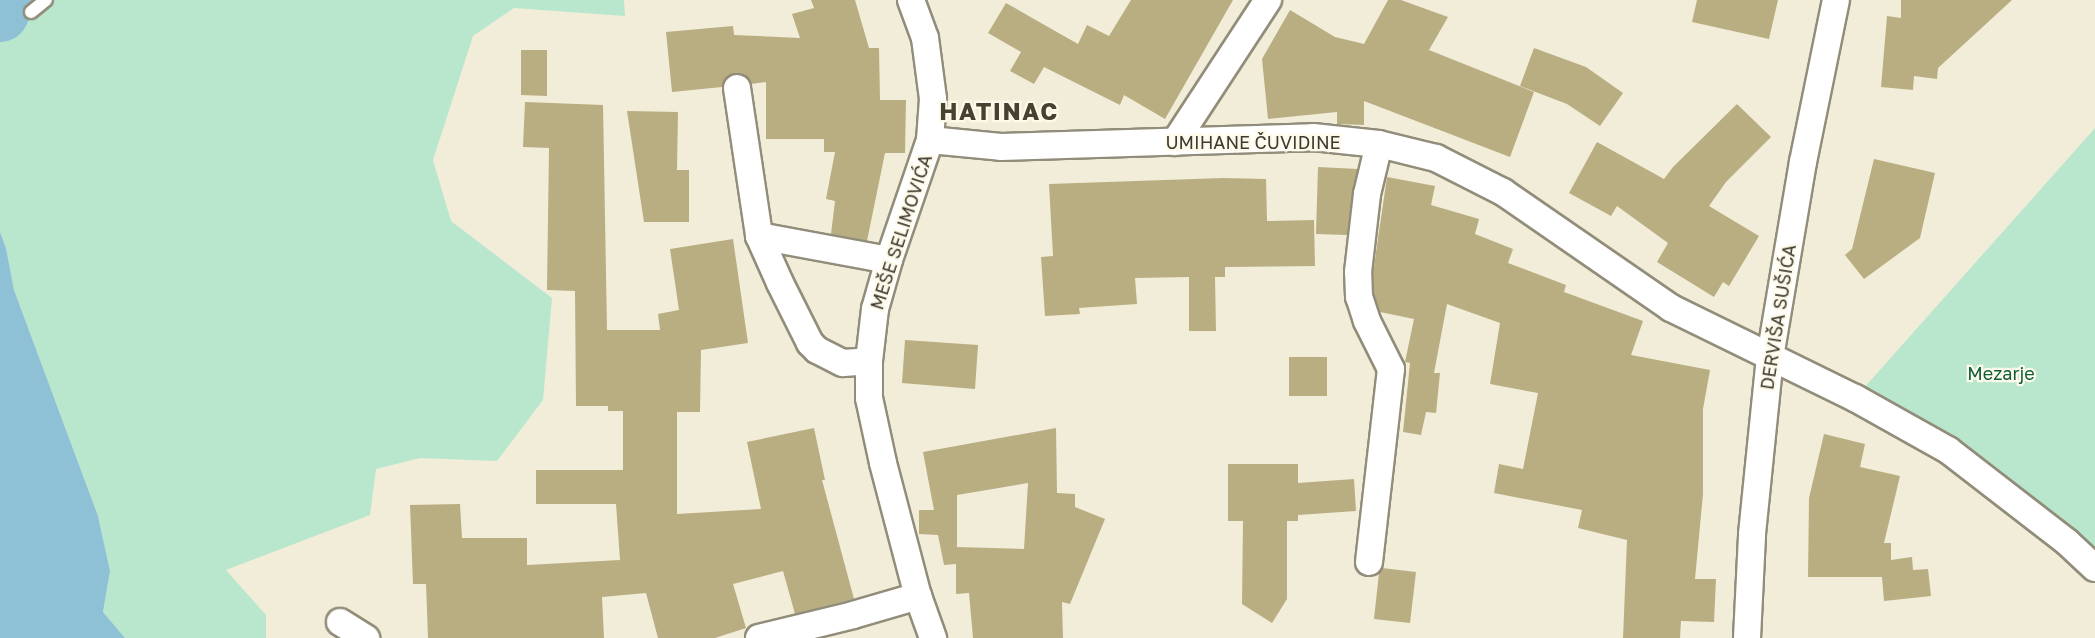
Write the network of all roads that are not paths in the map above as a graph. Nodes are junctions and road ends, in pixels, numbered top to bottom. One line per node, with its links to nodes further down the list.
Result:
1 (46, 0): 5 (lane)
2 (911, 0): 7 (street, MEŠE SELIMOVIĆA)
3 (1268, 0): 8 (street)
4 (1836, 0): 12 (street, DERVIŠA SUŠIĆA)
5 (31, 12)
6 (737, 88): 10 (street)
7 (930, 140): 8 (street, UMIHANE ČUVIDINE); 11 (street, MEŠE SELIMOVIĆA)
8 (1175, 142): 9 (street, UMIHANE ČUVIDINE)
9 (1379, 144): 12 (street, UMIHANE ČUVIDINE); 14 (street)
10 (759, 236): 11 (street); 13 (street)
11 (889, 260): 13 (street, MEŠE SELIMOVIĆA)
12 (1770, 357): 15 (street, UMIHANE ČUVIDINE); 21 (street, DERVIŠA SUŠIĆA)
13 (869, 361): 16 (street, MEŠE SELIMOVIĆA)
14 (1369, 562)
15 (2095, 568)
16 (918, 596): 19 (street); 20 (street, MEŠE SELIMOVIĆA)
17 (340, 622): 18 (street)
18 (366, 638)
19 (759, 638)
20 (933, 638)
21 (1747, 638)

